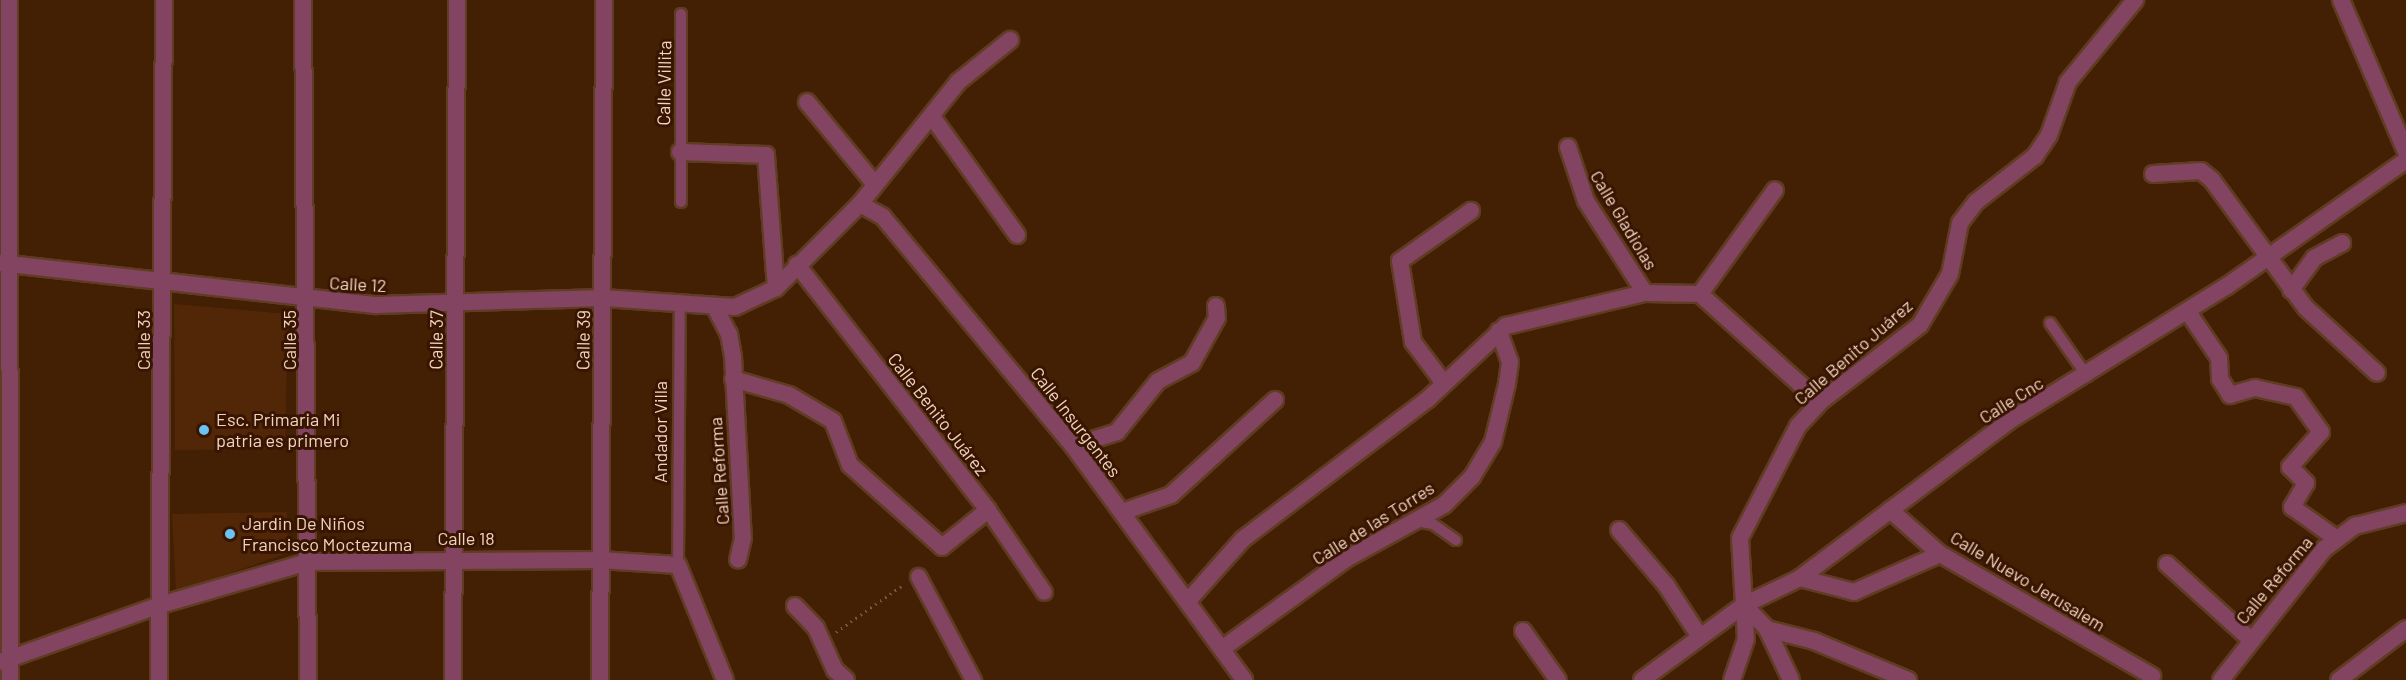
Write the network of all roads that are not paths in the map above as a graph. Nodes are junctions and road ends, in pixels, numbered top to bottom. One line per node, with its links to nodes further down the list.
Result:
1 (9, 0): 25 (street)
2 (164, 0): 27 (street, Calle 33)
3 (303, 0): 34 (street, Calle 35)
4 (457, 0): 36 (street, Calle 37)
5 (604, 0): 32 (street, Calle 39)
6 (2135, 0): 46 (street, Calle Benito Juárez)
7 (2341, 0): 14 (street)
8 (681, 14): 13 (lane, Calle Villita)
9 (1010, 40): 11 (street)
10 (807, 102): 17 (street)
11 (933, 118): 17 (street); 22 (street)
12 (1568, 147): 30 (street, Calle Gladiolas)
13 (680, 152): 19 (lane, Calle Villita); 28 (street)
14 (2406, 152)
15 (2406, 160): 24 (street, Calle Cnc)
16 (2153, 174): 24 (street)
17 (873, 182): 20 (street)
18 (1775, 190): 31 (street)
19 (681, 202)
20 (860, 204): 26 (street); 47 (street, Calle Insurgentes)
21 (1471, 211): 44 (street)
22 (1017, 236)
23 (2342, 243): 29 (street)
24 (2267, 258): 29 (street); 38 (street, Calle Cnc)
25 (4, 263): 27 (street, Calle 12); 76 (street)
26 (797, 265): 28 (street); 48 (street, Calle Benito Juárez)
27 (163, 283): 34 (street, Calle 12); 67 (street, Calle 33)
28 (776, 288): 37 (street)
29 (2291, 290): 41 (street)
30 (1645, 293): 31 (street, Calle Gladiolas); 40 (street)
31 (1700, 294): 46 (street)
32 (603, 298): 33 (street, Calle 12); 36 (street, Calle 12); 59 (street, Calle 39)
33 (680, 300): 37 (street, Calle 12); 62 (lane, Andador Villa)
34 (309, 301): 36 (street, Calle 12); 60 (street, Calle 35)
35 (1216, 306): 47 (street)
36 (456, 307): 57 (street, Calle 37)
37 (716, 309): 43 (street, Calle Reforma)
38 (2188, 312): 42 (street, Calle Cnc); 54 (street)
39 (2050, 323): 42 (lane)
40 (1499, 331): 44 (street); 52 (street, Calle de las Torres)
41 (2377, 373)
42 (2087, 376): 49 (street, Calle Cnc)
43 (733, 379): 48 (street); 58 (street, Calle Reforma)
44 (1443, 382): 66 (street)
45 (1275, 400): 50 (street)
46 (1820, 402): 68 (street, Calle Benito Juárez)
47 (1073, 446): 50 (street, Calle Insurgentes)
48 (988, 510): 65 (street, Calle Benito Juárez)
49 (1890, 510): 56 (street, Calle Nuevo Jerusalem); 64 (street, Calle Cnc)
50 (1122, 512): 66 (street, Calle Insurgentes)
51 (2406, 513): 54 (street, Calle Reforma)
52 (1414, 521): 55 (lane); 75 (street, Calle de las Torres)
53 (1619, 530): 73 (street)
54 (2337, 539): 74 (street, Calle Reforma)
55 (1456, 540)
56 (1940, 554): 64 (street); 77 (street, Calle Nuevo Jerusalem)
57 (453, 557): 59 (street, Calle 18); 60 (street, Calle 18); 81 (street, Calle 37)
58 (738, 559)
59 (600, 560): 62 (street, Calle 18); 82 (street, Calle 39)
60 (308, 562): 67 (street, Calle 18); 80 (street, Calle 35)
61 (2167, 564): 74 (street)
62 (678, 565): 83 (street)
63 (918, 576): 85 (street)
64 (1800, 578): 68 (street, Calle Cnc)
65 (1044, 592)
66 (1188, 601): 75 (street, Calle Insurgentes)
67 (160, 605): 76 (street, Calle 18); 79 (street, Calle 33)
68 (1744, 605): 70 (street); 73 (street, Calle Cnc); 89 (street, Calle Benito Juárez)
69 (795, 606): 84 (street)
70 (1767, 629): 90 (street); 91 (street)
71 (2406, 630): 93 (street)
72 (1523, 631): 87 (street)
73 (1700, 638): 88 (street, Calle Cnc)
74 (2250, 639): 92 (street, Calle Reforma)
75 (1223, 648): 86 (street, Calle Insurgentes)
76 (5, 660): 78 (street)
77 (2152, 676)
78 (10, 680)
79 (159, 680)
80 (308, 680)
81 (453, 680)
82 (600, 680)
83 (725, 680)
84 (846, 680)
85 (974, 680)
86 (1244, 680)
87 (1558, 680)
88 (1642, 680)
89 (1732, 680)
90 (1791, 680)
91 (1908, 680)
92 (2221, 680)
93 (2339, 680)

